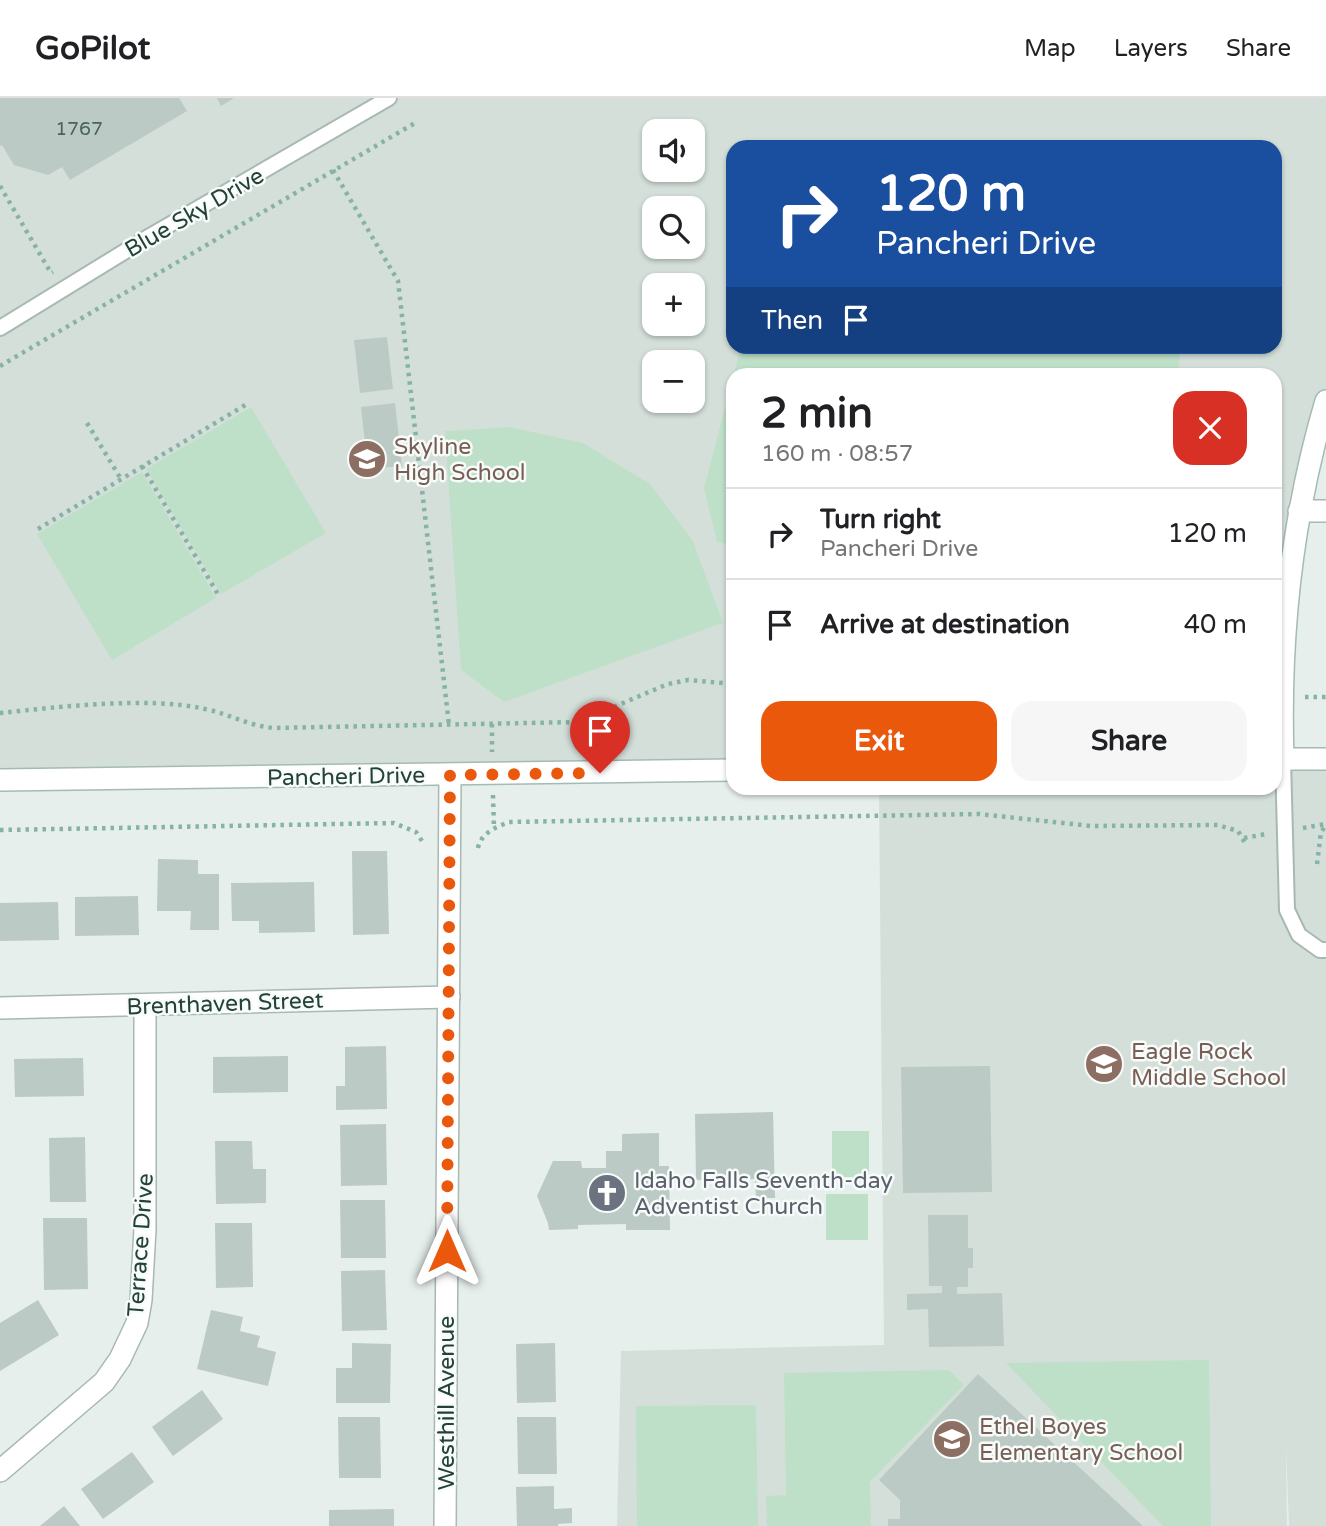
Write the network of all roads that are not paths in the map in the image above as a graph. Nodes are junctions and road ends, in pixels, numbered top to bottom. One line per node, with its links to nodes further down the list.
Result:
1 (389, 98): 2 (lane, Blue Sky Drive)
2 (0, 328)
3 (1326, 401): 4 (street)
4 (1299, 511): 5 (street); 6 (street)
5 (1326, 511)
6 (1282, 688)
7 (1282, 759): 8 (street)
8 (1326, 759)
9 (726, 770): 10 (street, Pancheri Drive)
10 (450, 775): 11 (street, Pancheri Drive); 14 (street, Westhill Avenue)
11 (0, 780)
12 (1281, 795): 13 (lane)
13 (1326, 950)
14 (449, 997): 15 (street, Brenthaven Street); 18 (street, Westhill Avenue)
15 (145, 1005): 16 (street, Brenthaven Street); 17 (street, Terrace Drive)
16 (0, 1008)
17 (0, 1471)
18 (445, 1526)

